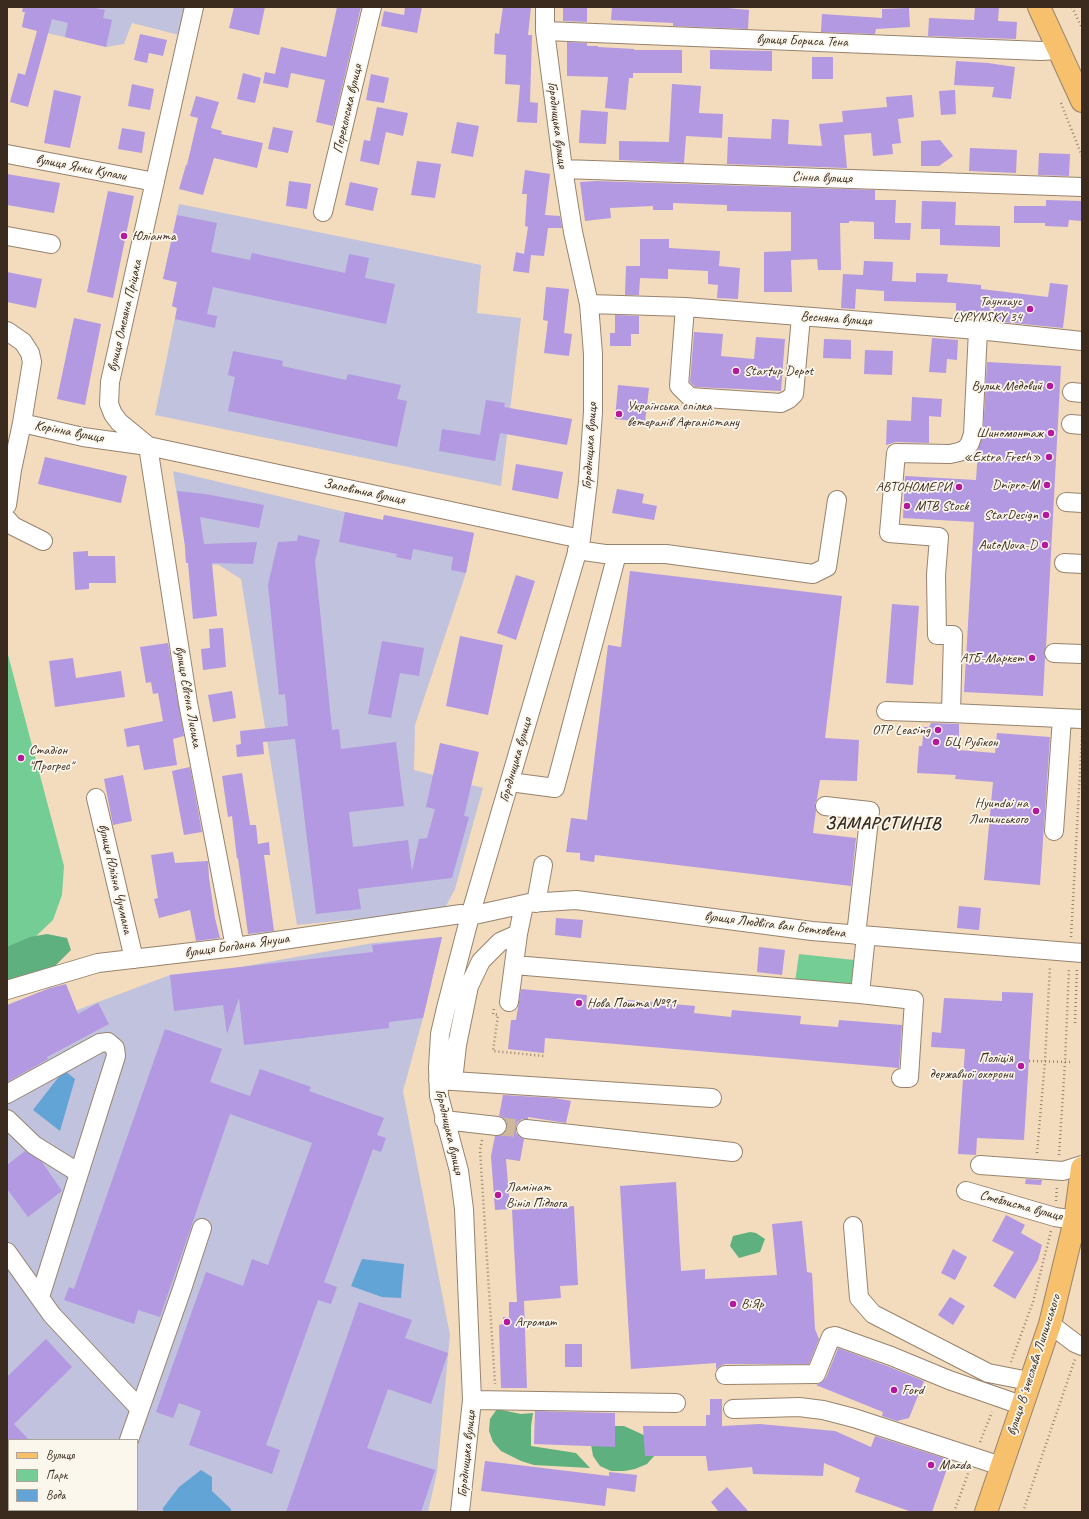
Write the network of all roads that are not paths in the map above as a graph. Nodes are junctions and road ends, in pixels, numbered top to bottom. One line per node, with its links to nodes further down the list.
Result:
1 (194, 7): 10 (street, вулиця Омеляна Пріцака)
2 (372, 7): 12 (street, Перекопська вулиця)
3 (545, 7): 5 (street, Городницька вулиця)
4 (1039, 7): 6 (main road)
5 (545, 31): 6 (street, вулиця Бориса Тена); 9 (street, Городницька вулиця)
6 (1060, 50): 7 (main road)
7 (1082, 101)
8 (7, 154): 10 (street, вулиця Янки Купали)
9 (563, 169): 11 (street, Сінна вулиця); 15 (street, Городницька вулиця)
10 (155, 182): 22 (street, вулиця Омеляна Пріцака)
11 (1082, 187)
12 (323, 212)
13 (7, 236): 14 (street)
14 (51, 244)
15 (589, 304): 16 (street, Весняна вулиця); 27 (street, Городницька вулиця)
16 (684, 307): 17 (street, Весняна вулиця); 17 (street)
17 (801, 317): 18 (street, Весняна вулиця)
18 (978, 330): 20 (street, Весняна вулиця); 34 (street)
19 (7, 332): 21 (street, Корінна вулиця)
20 (1078, 337)
21 (22, 423): 22 (street, Корінна вулиця); 24 (street)
22 (148, 446): 27 (street, Заповітна вулиця); 46 (street, вулиця Євгена Лисика)
23 (837, 500): 28 (street, Заповітна вулиця)
24 (7, 505)
25 (7, 519): 26 (street)
26 (43, 541)
27 (579, 544): 28 (street, Заповітна вулиця); 37 (street, Городницька вулиця)
28 (617, 554): 37 (street)
29 (1064, 564): 30 (street)
30 (1082, 564)
31 (1054, 653): 32 (street)
32 (1082, 654)
33 (886, 711): 34 (street)
34 (951, 713): 35 (street)
35 (1062, 718): 36 (street); 40 (street)
36 (1082, 719)
37 (510, 782): 43 (street, Городницька вулиця)
38 (96, 798): 48 (street, вулиця Юліяна Чучмана)
39 (825, 806): 45 (street)
40 (1054, 831)
41 (543, 865): 42 (street)
42 (530, 904): 43 (street, вулиця Людвіга ван Бетховена); 44 (street); 45 (street, вулиця Людвіга ван Бетховена)
43 (470, 916): 46 (street, вулиця Богдана Януша); 56 (street, Городницька вулиця)
44 (518, 934): 49 (street); 56 (street)
45 (861, 940): 47 (street, вулиця Людвіга ван Бетховена); 51 (street)
46 (235, 947): 48 (street, вулиця Богдана Януша)
47 (1076, 953)
48 (134, 959): 50 (street, вулиця Богдана Януша)
49 (514, 965): 51 (street); 53 (street)
50 (7, 990)
51 (860, 994): 52 (street)
52 (914, 1000): 54 (street); 55 (street)
53 (502, 1005)
54 (921, 1023)
55 (901, 1078)
56 (445, 1081): 58 (street); 60 (street, Городницька вулиця)
57 (7, 1094): 66 (street)
58 (712, 1098)
59 (7, 1119): 66 (street)
60 (444, 1120): 61 (street); 80 (street, Городницька вулиця)
61 (491, 1125)
62 (526, 1129): 63 (street)
63 (733, 1152)
64 (980, 1165): 65 (street)
65 (1082, 1167): 68 (main road, вулиця Вʼячеслава Липинського)
66 (79, 1173): 72 (street)
67 (966, 1191): 68 (street, Стеблиста вулиця)
68 (1075, 1220): 73 (main road, вулиця Вʼячеслава Липинського)
69 (853, 1226): 76 (street)
70 (202, 1228): 83 (street)
71 (7, 1252): 72 (street)
72 (40, 1297): 83 (street)
73 (1050, 1324): 74 (street); 75 (main road, вулиця Вʼячеслава Липинського)
74 (1079, 1344): 75 (street)
75 (1041, 1348): 78 (main road, вулиця Вʼячеслава Липинського)
76 (988, 1373): 78 (street); 79 (street)
77 (725, 1375): 79 (street)
78 (1029, 1381): 82 (main road, вулиця Вʼячеслава Липинського)
79 (983, 1390): 82 (street)
80 (472, 1400): 81 (street); 87 (street, Городницька вулиця)
81 (676, 1403)
82 (1021, 1405): 86 (main road, вулиця Вʼячеслава Липинського)
83 (140, 1409): 85 (street)
84 (733, 1409): 86 (street)
85 (128, 1439)
86 (1001, 1466): 88 (main road, вулиця Вʼячеслава Липинського)
87 (460, 1512)
88 (986, 1512)

